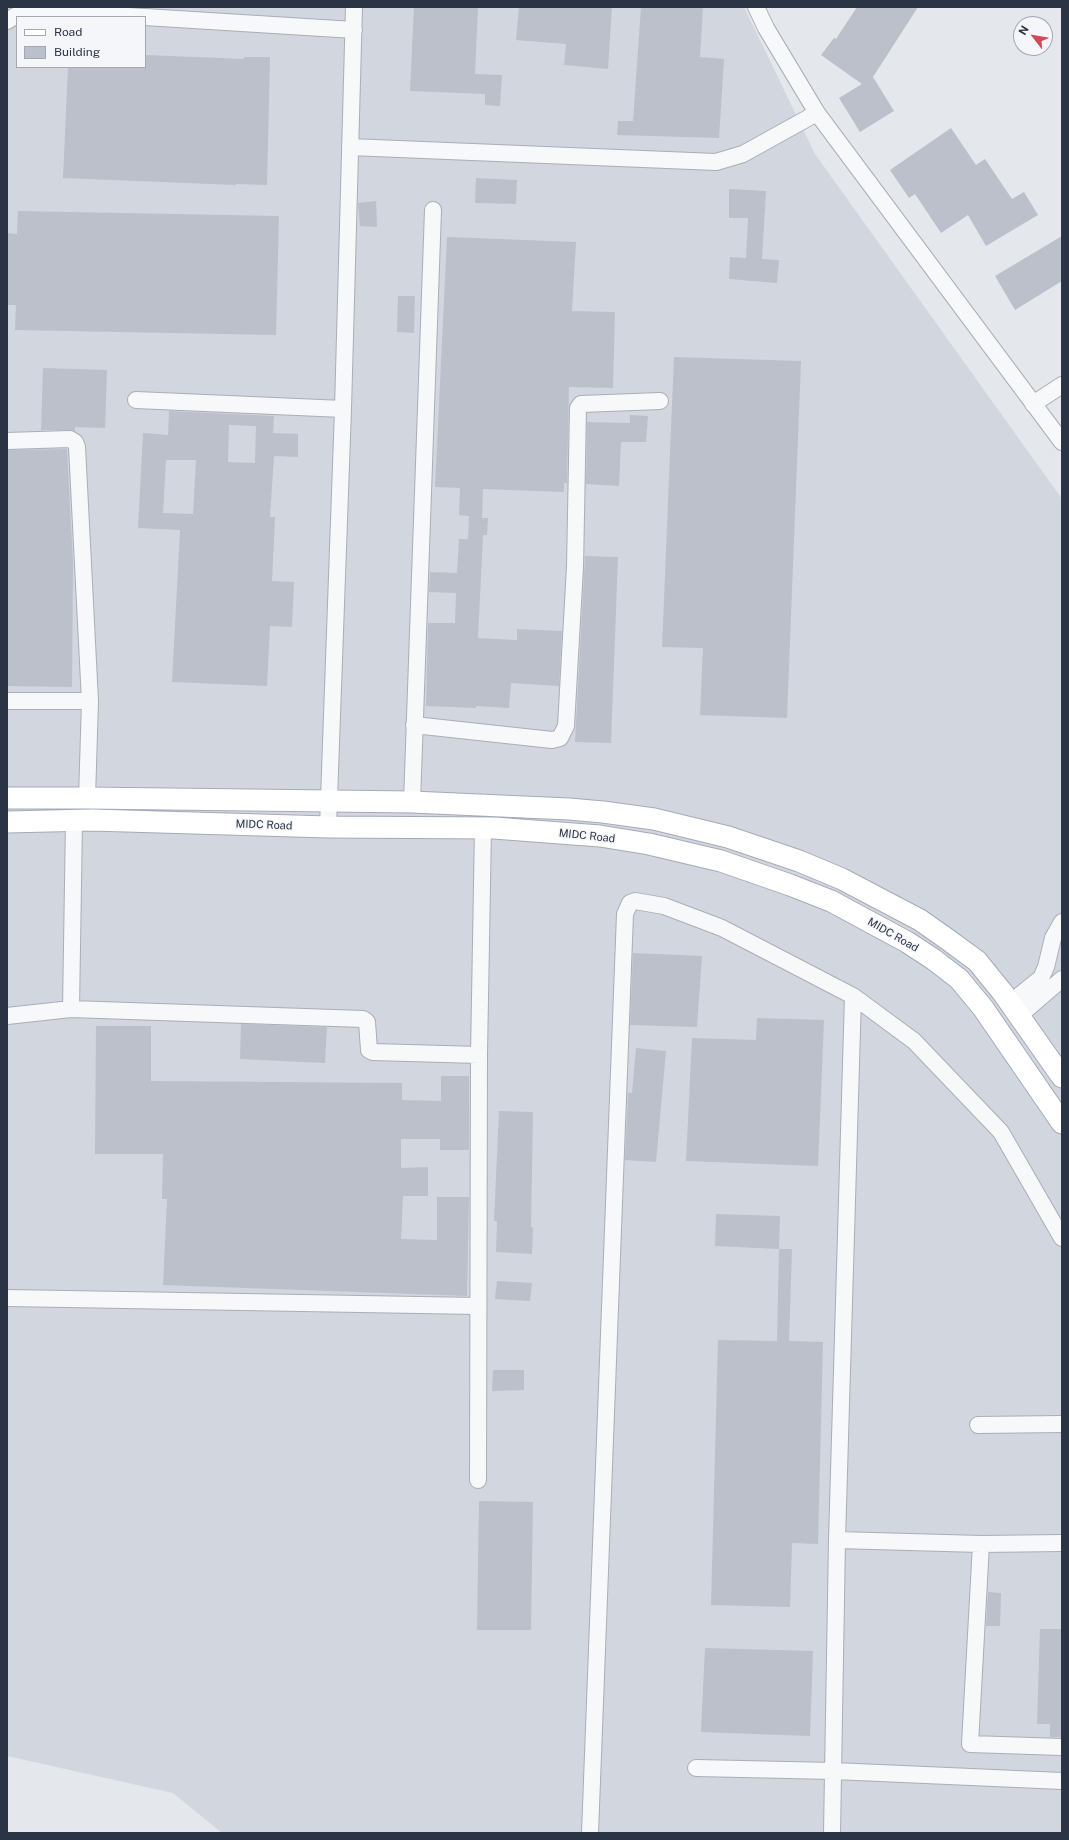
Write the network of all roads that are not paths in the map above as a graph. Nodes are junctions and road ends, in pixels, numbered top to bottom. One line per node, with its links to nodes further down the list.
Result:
1 (354, 7): 7 (street)
2 (756, 7): 8 (street)
3 (46, 9): 4 (street); 6 (street)
4 (133, 16)
5 (146, 17): 7 (street)
6 (7, 21)
7 (354, 30): 9 (street)
8 (817, 113): 9 (street); 14 (street)
9 (350, 147): 15 (street)
10 (433, 210): 20 (street)
11 (1062, 385): 14 (street)
12 (136, 400): 15 (street)
13 (660, 401): 20 (street)
14 (1034, 404): 17 (street)
15 (343, 409): 23 (street)
16 (7, 441): 19 (street)
17 (1062, 442)
18 (7, 701): 19 (street)
19 (90, 701): 22 (street)
20 (414, 725): 24 (street)
21 (7, 798): 22 (main road)
22 (87, 798): 23 (main road)
23 (329, 802): 24 (main road); 27 (street)
24 (412, 802): 34 (main road)
25 (74, 821): 26 (main road, MIDC Road); 27 (main road, MIDC Road); 33 (street)
26 (7, 822)
27 (328, 827): 28 (main road, MIDC Road)
28 (483, 828): 36 (street); 38 (main road, MIDC Road)
29 (1062, 922): 30 (street)
30 (1056, 949): 34 (street)
31 (1062, 979): 34 (street)
32 (853, 996): 39 (street); 45 (street); 52 (street)
33 (71, 1009): 35 (street); 36 (street)
34 (1014, 1009): 37 (main road)
35 (7, 1016)
36 (479, 1054): 41 (street)
37 (1062, 1077)
38 (1062, 1123)
39 (1062, 1238)
40 (7, 1298): 41 (street)
41 (478, 1306): 44 (street)
42 (1062, 1424): 43 (street)
43 (978, 1426)
44 (478, 1480)
45 (837, 1540): 47 (street); 50 (street)
46 (1062, 1543): 47 (street)
47 (981, 1544): 48 (street)
48 (1062, 1747)
49 (696, 1768): 50 (street)
50 (834, 1771): 51 (street); 53 (street)
51 (1062, 1781)
52 (590, 1833)
53 (832, 1833)

